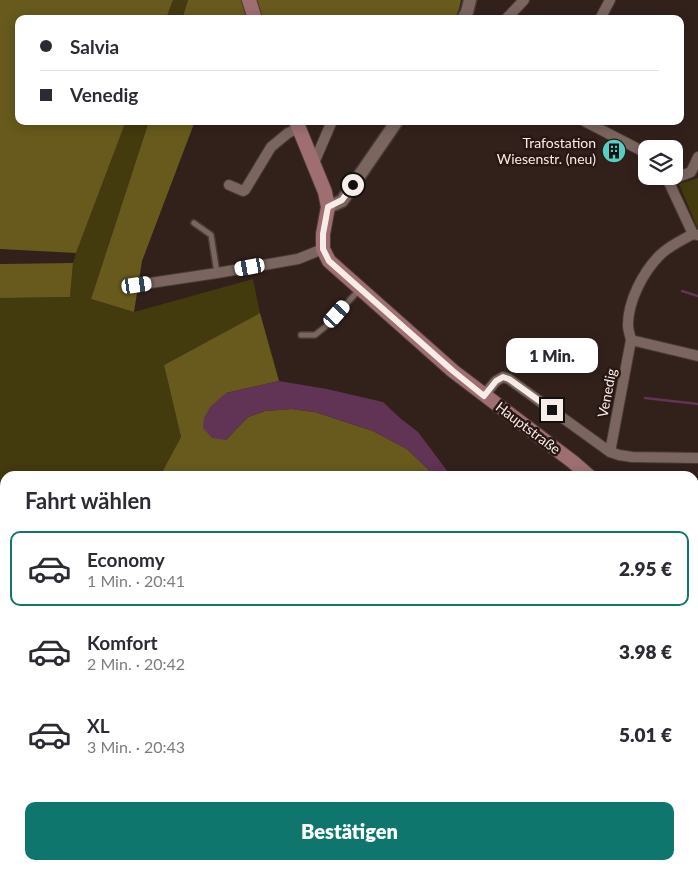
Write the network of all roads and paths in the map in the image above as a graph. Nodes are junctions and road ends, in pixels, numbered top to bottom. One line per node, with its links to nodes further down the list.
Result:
1 (470, 0): 4 (street)
2 (524, 0): 5 (street)
3 (610, 0): 6 (street)
4 (465, 15)
5 (510, 15)
6 (602, 15)
7 (297, 125): 16 (street)
8 (298, 125): 14 (main road)
9 (330, 125): 14 (street)
10 (394, 125): 18 (street)
11 (592, 125): 12 (street)
12 (638, 149)
13 (698, 157): 15 (street)
14 (314, 163): 18 (main road)
15 (683, 174)
16 (228, 185)
17 (670, 185): 20 (street, Venedig)
18 (328, 207): 21 (main road)
19 (194, 223): 22 (lane)
20 (696, 234): 26 (street, Venedig)
21 (323, 249): 22 (street); 24 (main road, Hauptstraße)
22 (217, 273): 23 (street)
23 (137, 285)
24 (360, 288): 25 (lane); 28 (main road, Hauptstraße)
25 (301, 335)
26 (631, 340): 27 (street); 29 (street, Venedig)
27 (698, 356)
28 (484, 396): 29 (street, Venedig); 31 (main road, Hauptstraße)
29 (610, 452): 30 (street, Venedig)
30 (698, 458)
31 (583, 471)

